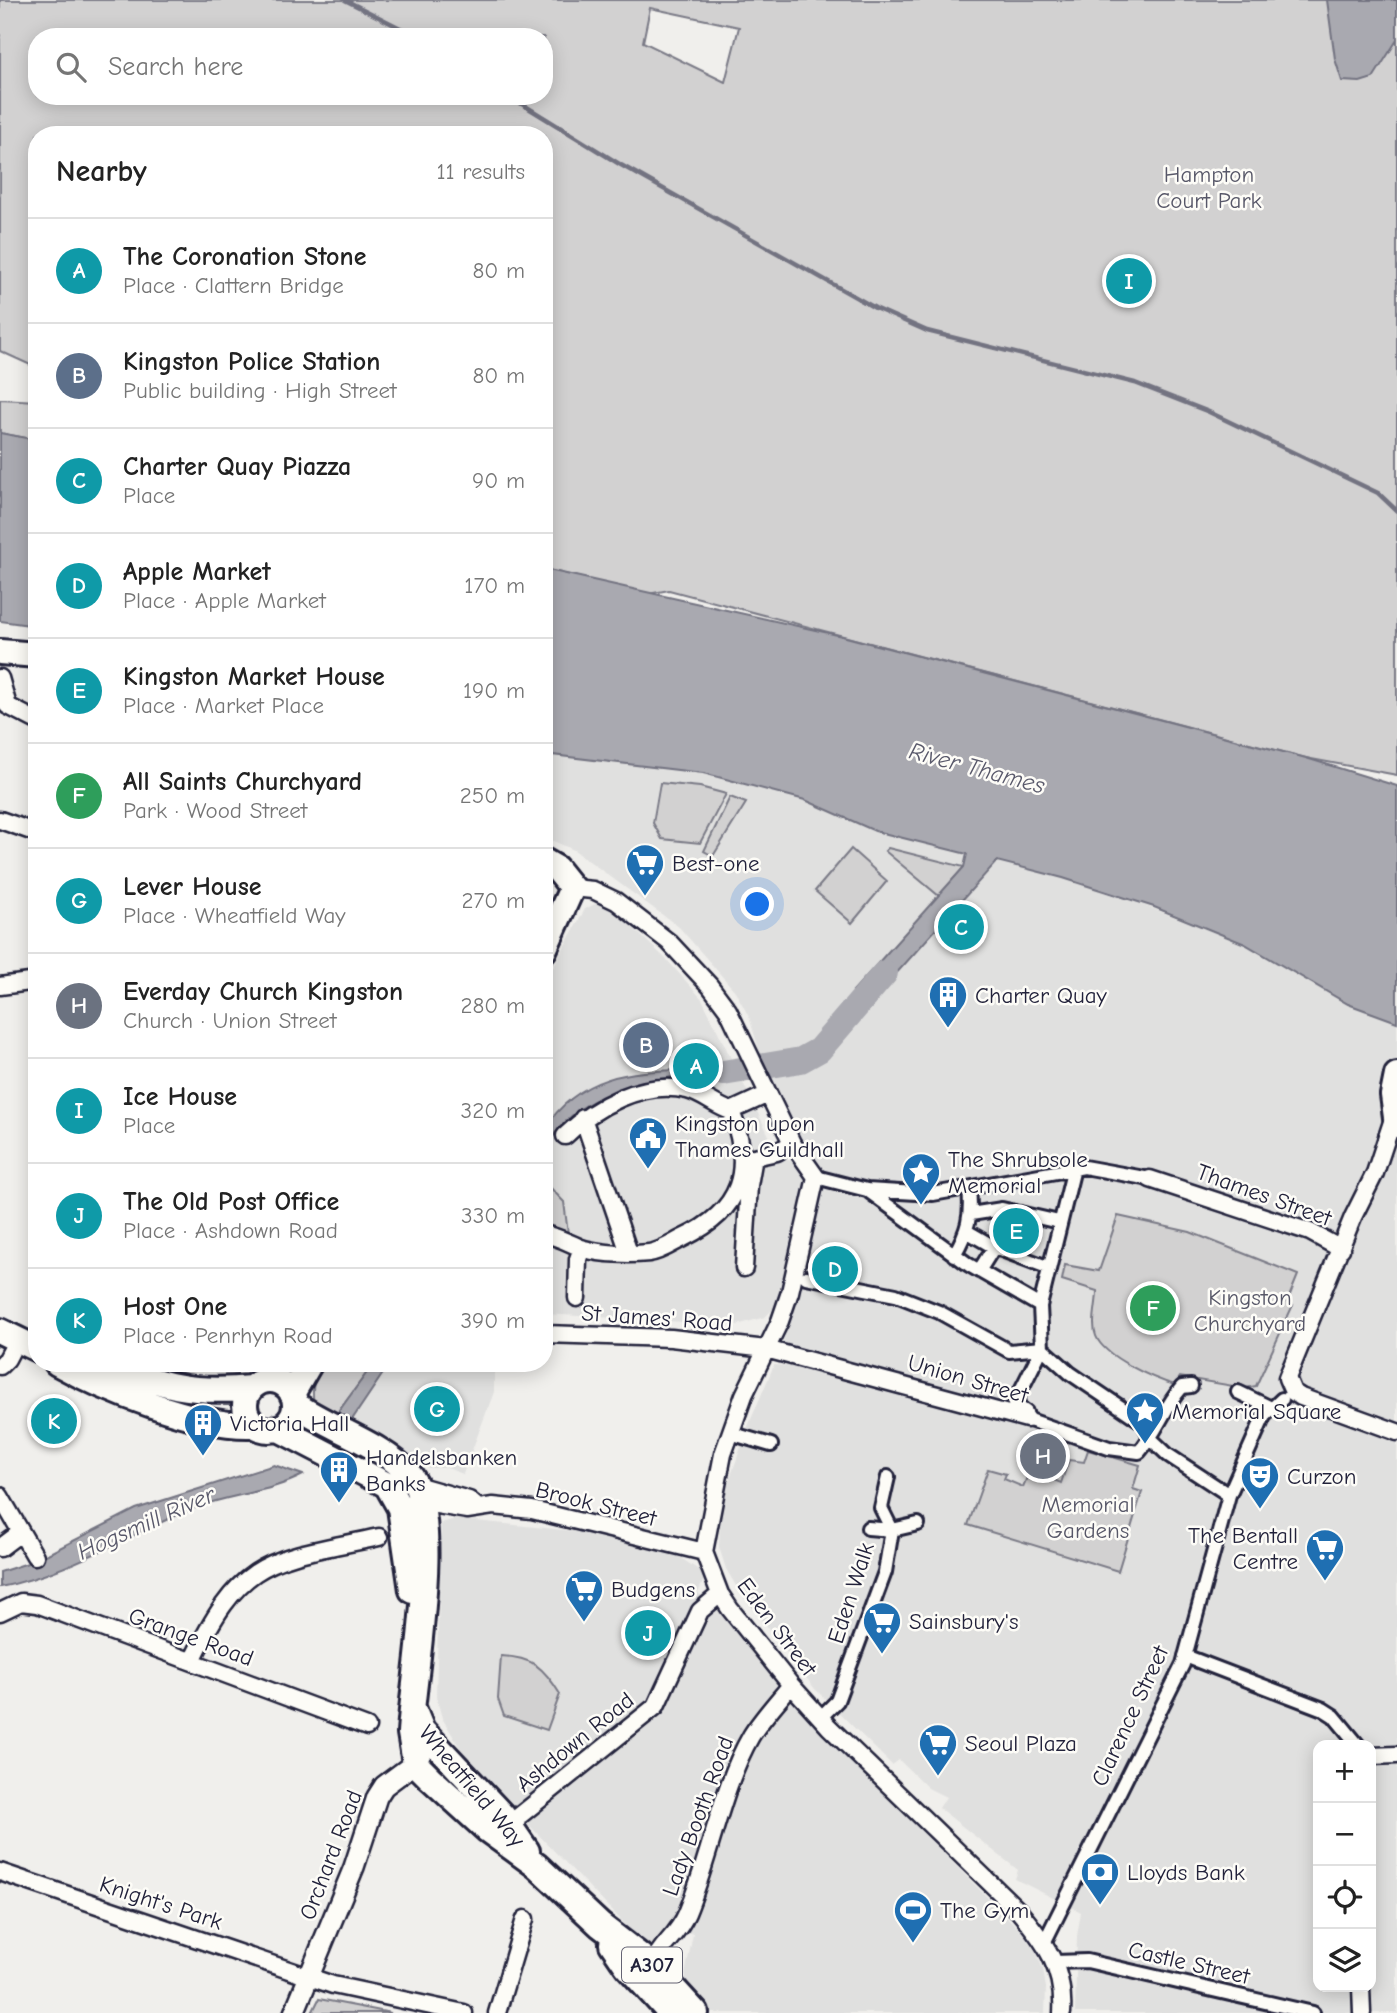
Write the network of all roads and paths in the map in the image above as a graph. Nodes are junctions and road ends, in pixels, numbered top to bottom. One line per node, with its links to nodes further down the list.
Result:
1 (4, 652): 2 (main road); 3 (street)
2 (28, 655)
3 (0, 677): 4 (street)
4 (28, 717)
5 (0, 820): 6 (street)
6 (28, 830)
7 (553, 866): 8 (main road)
8 (572, 888): 9 (main road); 12 (street)
9 (553, 930)
10 (28, 982): 11 (street)
11 (6, 986)
12 (765, 1089): 14 (street); 17 (street)
13 (1395, 1102): 20 (street)
14 (731, 1111): 15 (street); 34 (street)
15 (583, 1118): 16 (street); 34 (street)
16 (565, 1136)
17 (792, 1143): 21 (street); 37 (street)
18 (1397, 1159): 20 (street)
19 (1074, 1168): 22 (street); 23 (street); 28 (street)
20 (1375, 1173): 33 (street)
21 (816, 1177): 24 (street); 45 (street)
22 (1150, 1179): 33 (street, Thames Street)
23 (1001, 1183): 25 (street); 26 (street)
24 (867, 1189): 25 (street); 35 (street)
25 (969, 1189): 27 (street)
26 (1002, 1209): 27 (street); 28 (street)
27 (971, 1214): 29 (street)
28 (1059, 1222): 36 (street)
29 (968, 1231): 31 (street); 35 (street)
30 (553, 1235): 32 (street)
31 (994, 1247): 36 (street); 38 (street)
32 (582, 1248): 34 (street); 40 (street)
33 (1341, 1248): 58 (street)
34 (629, 1253)
35 (954, 1255): 38 (street)
36 (1047, 1267): 41 (street)
37 (744, 1268)
38 (979, 1271): 41 (street)
39 (806, 1278): 44 (street)
40 (577, 1298)
41 (1040, 1309): 44 (street)
42 (553, 1334): 45 (street, St James' Road)
43 (24, 1341): 46 (street)
44 (1042, 1348): 56 (street); 60 (street)
45 (766, 1349): 56 (street, Union Street); 59 (street)
46 (0, 1366)
47 (75, 1372): 57 (main road)
48 (133, 1372): 50 (main road)
49 (306, 1372): 53 (main road)
50 (266, 1377): 53 (main road); 57 (main road)
51 (1191, 1386): 60 (street)
52 (1238, 1392): 55 (street)
53 (293, 1399): 57 (main road); 64 (main road)
54 (1282, 1399): 55 (street, Clarence Street)
55 (1270, 1408): 63 (street, Clarence Street)
56 (1027, 1419): 60 (street, Union Street)
57 (264, 1426): 64 (main road)
58 (1397, 1432)
59 (730, 1433): 61 (street); 72 (street)
60 (1151, 1439): 63 (street)
61 (771, 1445)
62 (888, 1477): 68 (street, Eden Walk)
63 (1229, 1494): 76 (street, Clarence Street)
64 (411, 1495): 72 (street, Brook Street); 79 (main road, Wheatfield Way / A307)
65 (0, 1496): 69 (street)
66 (918, 1524): 68 (street)
67 (868, 1528): 68 (street)
68 (892, 1530): 80 (street, Eden Walk)
69 (20, 1533): 71 (street); 73 (street)
70 (379, 1537): 77 (street)
71 (0, 1548)
72 (704, 1552): 74 (street, Eden Street)
73 (35, 1556)
74 (720, 1594): 78 (street, Eden Street); 87 (street, Ashdown Road)
75 (0, 1612): 77 (street, Grange Road)
76 (1185, 1656): 83 (street); 91 (street, Clarence Street)
77 (192, 1661): 81 (street, Grange Road)
78 (791, 1685): 80 (street, Eden Street); 93 (street, Lady Booth Road)
79 (412, 1704): 82 (main road, Wheatfield Way / A307); 86 (main road, Wheatfield Way / A307)
80 (821, 1717): 91 (street, Eden Street)
81 (367, 1727)
82 (422, 1730): 86 (street); 87 (main road, Wheatfield Way / A307)
83 (1354, 1740)
84 (1397, 1755): 85 (street)
85 (1376, 1756)
86 (415, 1763): 87 (main road, Wheatfield Way / A307); 94 (street, Orchard Road)
87 (511, 1828): 90 (main road, Wheatfield Way / A307)
88 (0, 1872): 94 (street, Knight's Park)
89 (526, 1919): 98 (street)
90 (600, 1925): 93 (main road, Wheatfield Way / A307); 99 (main road, Wheatfield Way / A307)
91 (1045, 1941): 92 (street)
92 (1055, 1962): 101 (street); 102 (street, Castle Street)
93 (652, 1965): 100 (main road, Wheatfield Way / A307)
94 (309, 1977): 96 (street, Orchard Road); 97 (street, Knight's Park)
95 (1361, 1992): 103 (street)
96 (294, 2013)
97 (464, 2013)
98 (498, 2013)
99 (670, 2013)
100 (696, 2013)
101 (1062, 2013)
102 (1313, 2013)
103 (1362, 2013)

